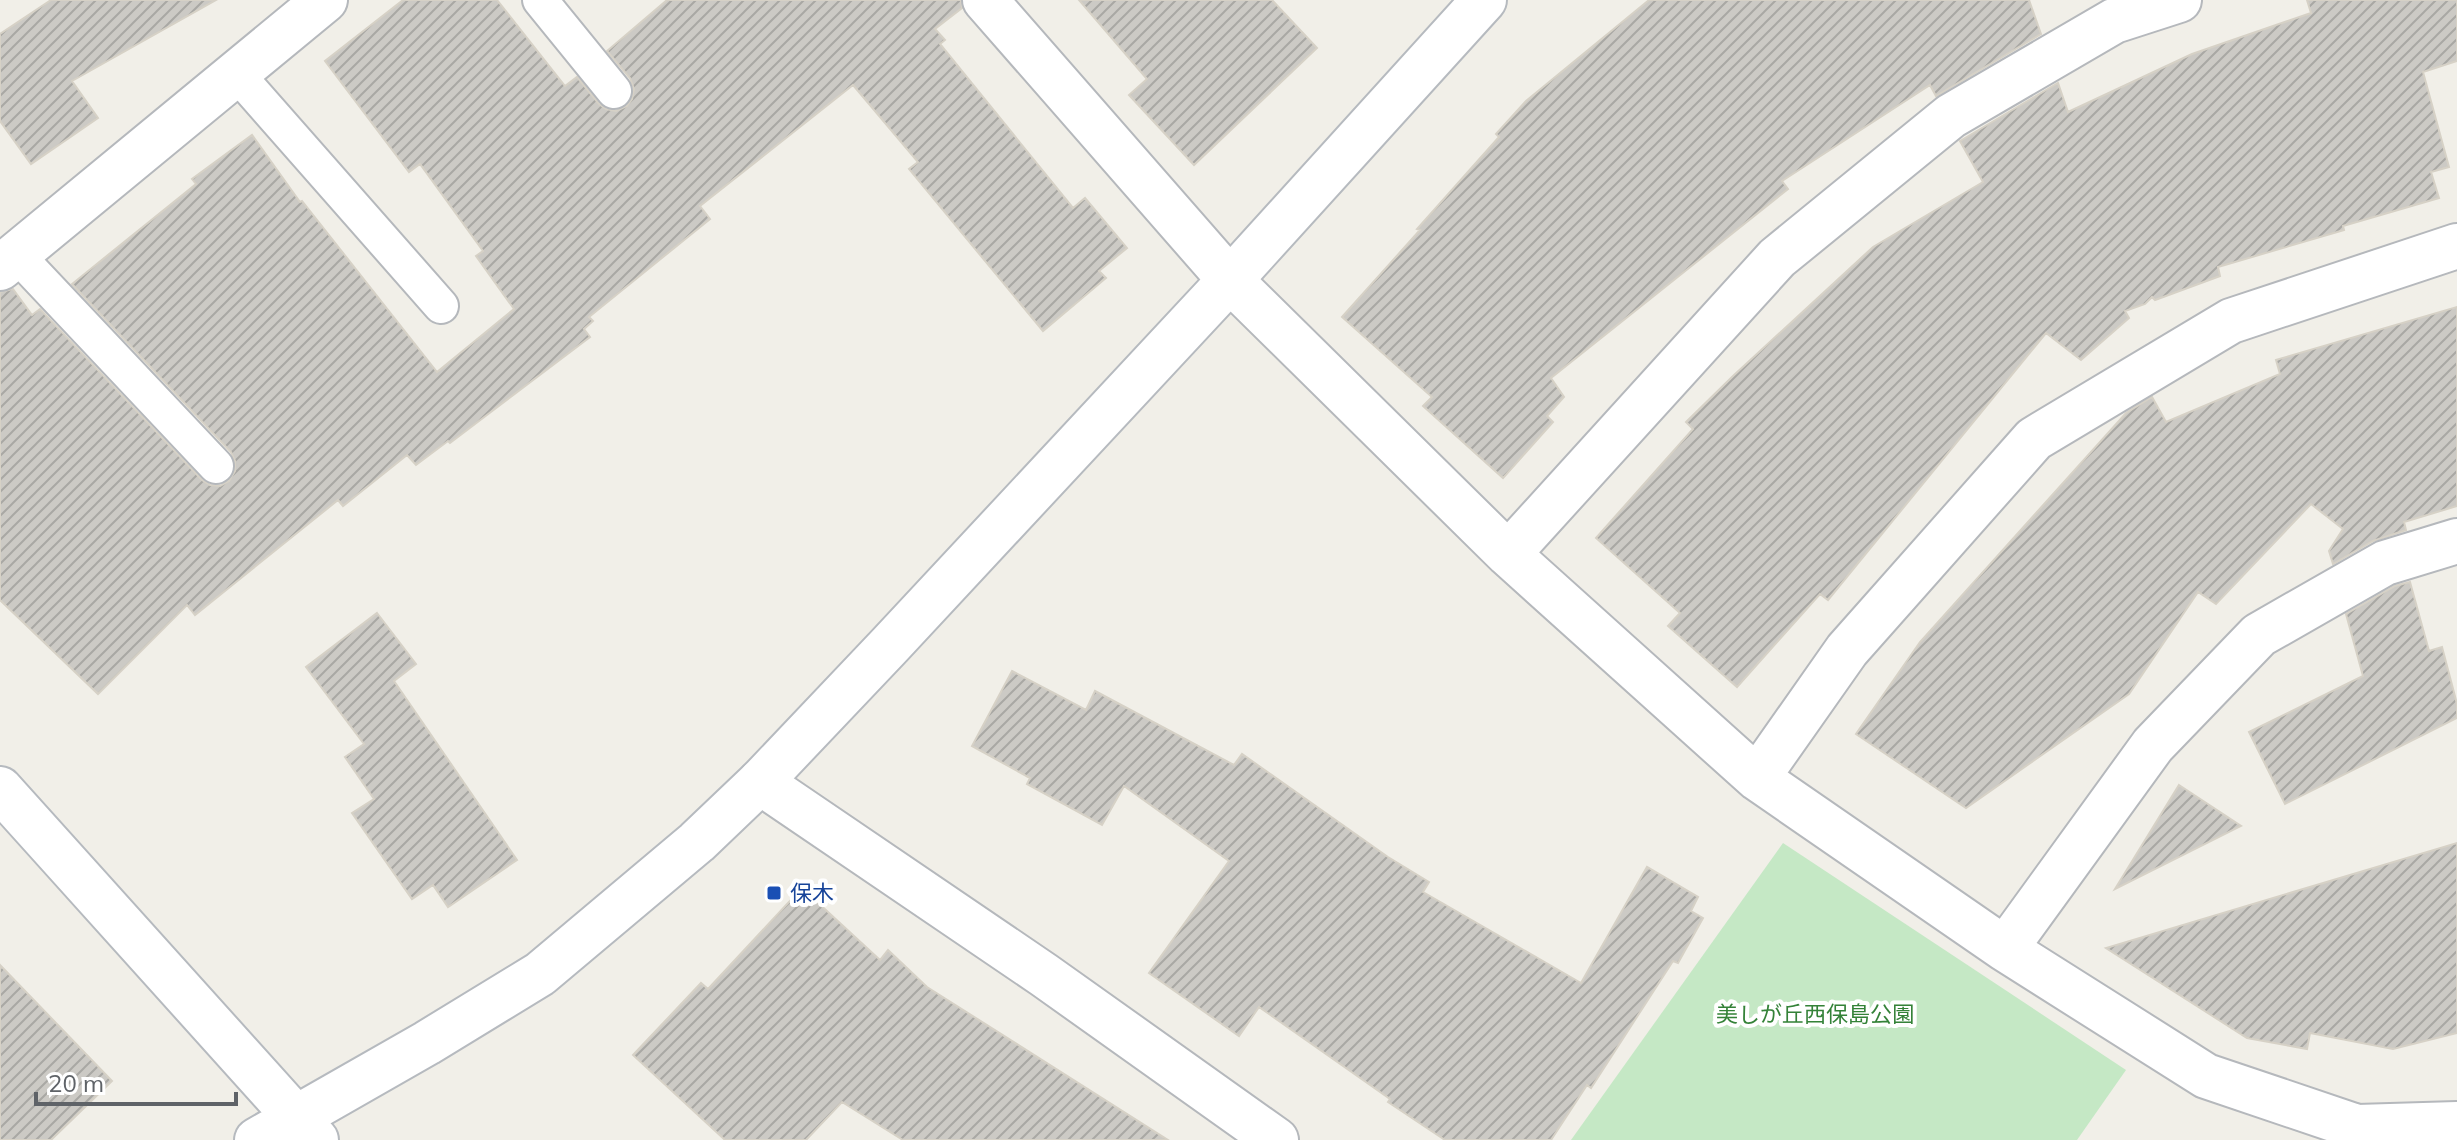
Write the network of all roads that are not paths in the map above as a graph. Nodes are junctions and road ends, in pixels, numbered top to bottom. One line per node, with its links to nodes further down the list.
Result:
1 (325, 0): 6 (street)
2 (540, 0): 7 (lane)
3 (985, 0): 10 (street)
4 (1484, 0): 10 (street)
5 (2179, 0): 14 (street)
6 (236, 73): 9 (street); 11 (lane)
7 (614, 91)
8 (2457, 246): 15 (street)
9 (8, 261): 12 (lane)
10 (1230, 280): 14 (street); 16 (street)
11 (441, 306)
12 (216, 466)
13 (2457, 541): 18 (street)
14 (1508, 554): 15 (street)
15 (1757, 778): 18 (street)
16 (760, 782): 20 (street); 22 (street)
17 (0, 789): 20 (street)
18 (2005, 949): 19 (street)
19 (2457, 1124)
20 (305, 1128): 21 (street)
21 (257, 1140)
22 (1276, 1140)

